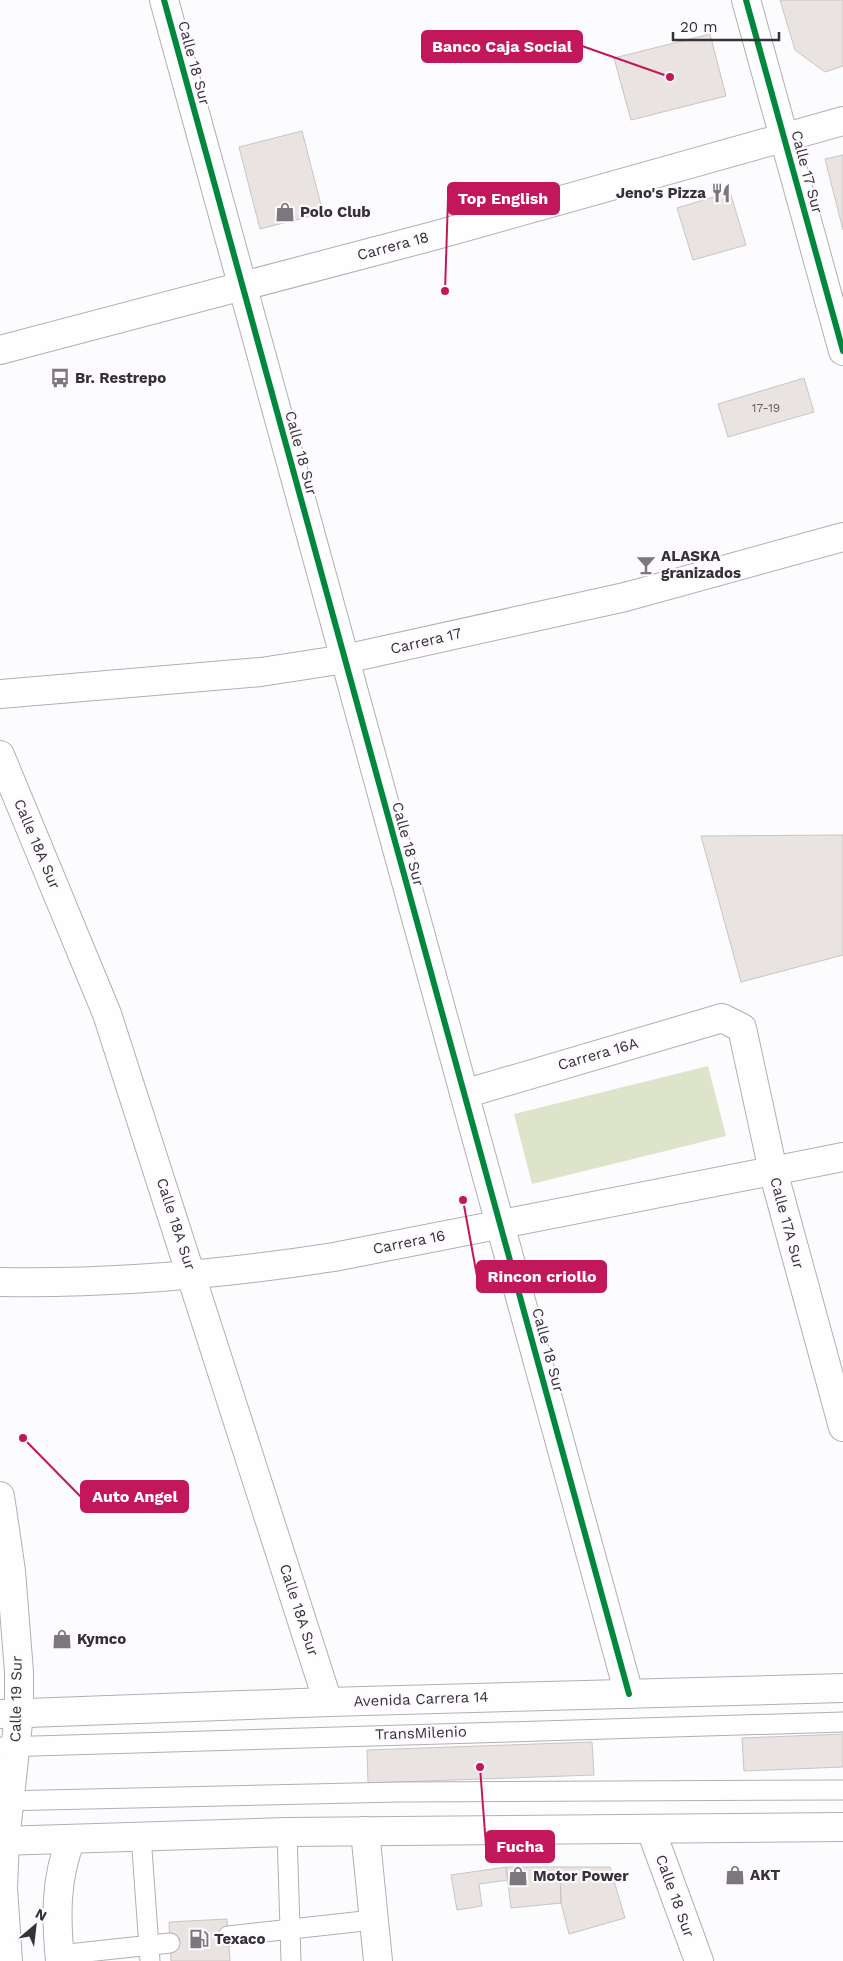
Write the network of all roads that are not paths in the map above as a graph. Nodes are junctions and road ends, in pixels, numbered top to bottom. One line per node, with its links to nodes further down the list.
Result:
1 (164, 0): 5 (street, Calle 18 Sur)
2 (746, 0): 4 (street, Calle 17 Sur)
3 (843, 121): 4 (street, Carrera 18)
4 (785, 138): 5 (street, Carrera 18); 7 (street, Calle 17 Sur)
5 (242, 286): 6 (street, Carrera 18); 9 (street, Calle 18 Sur)
6 (0, 350)
7 (843, 351)
8 (843, 537): 9 (street, Carrera 17)
9 (345, 659): 10 (street, Carrera 17); 13 (street, Calle 18 Sur)
10 (0, 694)
11 (0, 754): 17 (street, Calle 18A Sur)
12 (733, 1022): 13 (street, Carrera 16A); 15 (street, Calle 17A Sur)
13 (464, 1094): 16 (street, Calle 18 Sur)
14 (843, 1157): 15 (street, Carrera 16)
15 (773, 1171): 16 (street, Carrera 16); 19 (street, Calle 17A Sur)
16 (500, 1225): 17 (street, Carrera 16); 22 (street, Calle 18 Sur)
17 (192, 1274): 18 (street, Carrera 16); 23 (street, Calle 18A Sur)
18 (0, 1282)
19 (843, 1427)
20 (0, 1496): 24 (street, Calle 19 Sur)
21 (843, 1688): 22 (street, Avenida Carrera 14)
22 (629, 1694): 23 (street, Avenida Carrera 14)
23 (328, 1702): 24 (street, Avenida Carrera 14)
24 (10, 1714): 26 (street, Calle 19 Sur)
25 (843, 1722): 26 (lane, TransMilenio)
26 (8, 1747): 28 (street, Calle 19 Sur)
27 (843, 1790): 28 (lane)
28 (5, 1801): 35 (street, Calle 19 Sur)
29 (843, 1827): 30 (street)
30 (652, 1830): 31 (street); 45 (street, Calle 18 Sur)
31 (365, 1831): 32 (street); 36 (street)
32 (287, 1832): 33 (street); 37 (lane)
33 (141, 1836): 34 (street); 40 (lane)
34 (72, 1838): 35 (street); 41 (street)
35 (2, 1841): 42 (street, Calle 19 Sur)
36 (373, 1920): 37 (lane); 44 (street)
37 (289, 1929): 38 (lane); 43 (lane)
38 (228, 1936)
39 (170, 1943): 40 (lane)
40 (149, 1953): 41 (lane)
41 (59, 1958)
42 (8, 1961)
43 (291, 1961)
44 (378, 1961)
45 (699, 1961)

